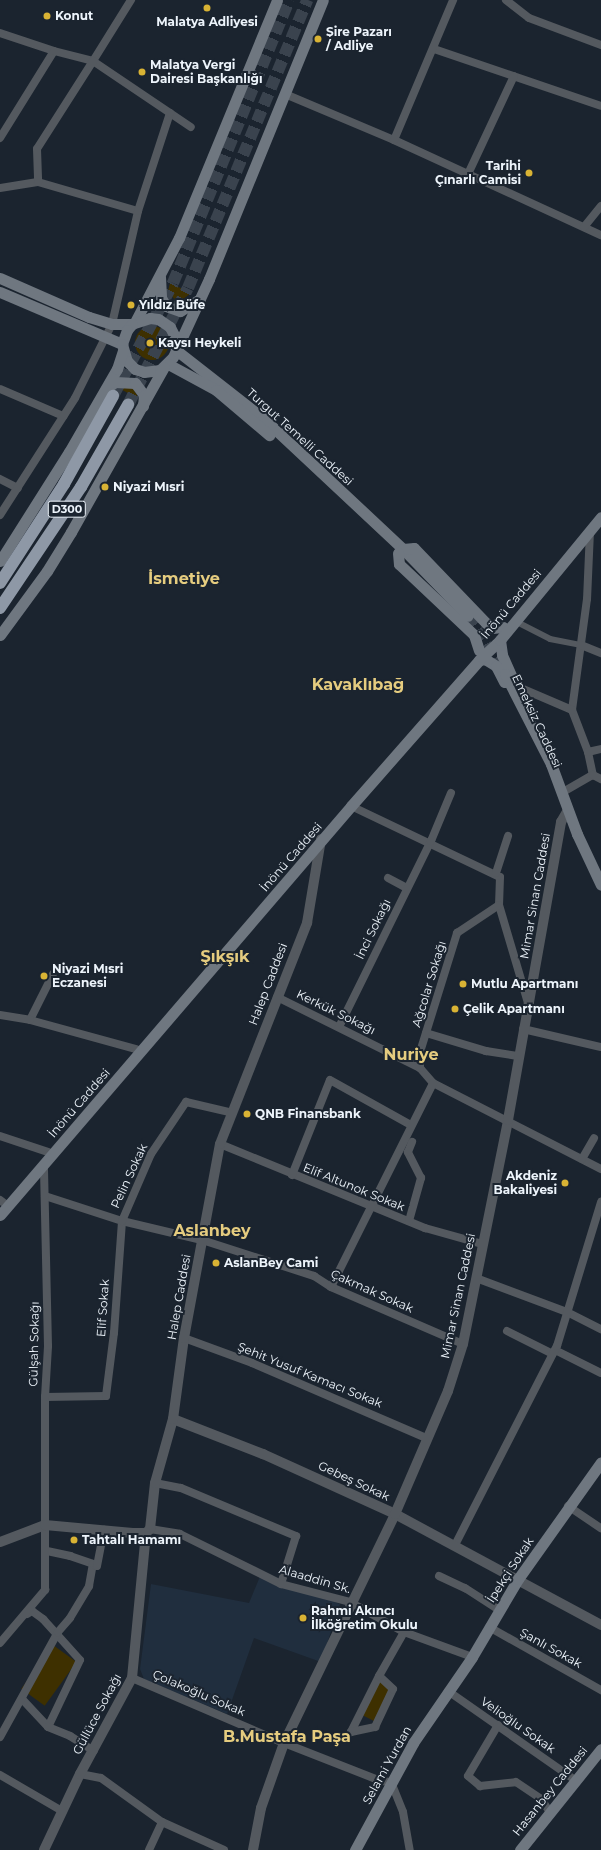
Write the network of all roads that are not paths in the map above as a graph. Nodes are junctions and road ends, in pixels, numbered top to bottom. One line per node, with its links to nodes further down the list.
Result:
1 (131, 0): 10 (street)
2 (277, 0): 25 (main road)
3 (323, 0): 12 (main road)
4 (453, 0): 8 (street)
5 (506, 0): 7 (street)
6 (0, 33): 9 (street)
7 (601, 45)
8 (434, 49): 11 (street); 17 (street)
9 (54, 51): 10 (street); 16 (street)
10 (92, 61): 14 (street); 19 (street)
11 (514, 76): 13 (street); 18 (street)
12 (285, 94): 17 (street); 28 (main road)
13 (601, 106)
14 (170, 113): 15 (street); 22 (street)
15 (191, 127)
16 (0, 138)
17 (394, 140): 18 (street)
18 (468, 174): 23 (street)
19 (38, 182): 20 (street); 22 (street)
20 (0, 188)
21 (601, 206): 23 (street)
22 (138, 211): 30 (street)
23 (584, 227): 24 (street)
24 (601, 235)
25 (160, 274): 28 (main road); 29 (main road)
26 (0, 278): 30 (main road)
27 (0, 292): 31 (main road)
28 (200, 299): 33 (main road)
29 (134, 323): 30 (main road); 32 (main road); 33 (main road)
30 (112, 324): 31 (street)
31 (105, 335): 32 (main road); 39 (street)
32 (122, 347): 34 (main road); 36 (main road)
33 (176, 350): 34 (main road); 47 (main road, Turgut Temelli Caddesi)
34 (166, 366): 38 (main road); 47 (main road, Turgut Temelli Caddesi)
35 (0, 389): 39 (street)
36 (109, 393): 38 (main road); 46 (main road); 49 (highway, D300)
37 (128, 405): 50 (highway, D300)
38 (143, 407): 54 (main road)
39 (63, 416): 41 (street)
40 (0, 479): 41 (street)
41 (18, 488): 43 (street)
42 (601, 510): 53 (main road)
43 (0, 515)
44 (601, 517): 45 (main road, İnönü Caddesi)
45 (590, 531): 51 (main road, İnönü Caddesi); 57 (street)
46 (3, 548): 48 (main road)
47 (400, 551): 47 (main road, Turgut Temelli Caddesi); 52 (main road, Turgut Temelli Caddesi); 55 (main road, Turgut Temelli Caddesi)
48 (0, 561)
49 (0, 583)
50 (0, 608)
51 (515, 621): 56 (main road, İnönü Caddesi); 57 (street)
52 (486, 623): 53 (main road); 55 (main road)
53 (503, 627): 59 (main road)
54 (0, 635)
55 (474, 635): 59 (main road, Turgut Temelli Caddesi)
56 (500, 640): 59 (main road, İnönü Caddesi); 60 (main road, Emeksiz Caddesi)
57 (581, 645): 58 (street); 62 (street)
58 (601, 653)
59 (479, 655): 60 (main road, Emeksiz Caddesi); 68 (main road, İnönü Caddesi); 71 (main road, İnönü Caddesi)
60 (504, 672): 61 (main road, Emeksiz Caddesi); 66 (main road, Emeksiz Caddesi); 69 (main road, Emeksiz Caddesi)
61 (516, 686): 62 (street); 66 (main road, Emeksiz Caddesi)
62 (572, 710): 64 (street)
63 (601, 749): 64 (street)
64 (588, 752): 65 (street)
65 (597, 777): 66 (street)
66 (563, 792): 69 (main road, Emeksiz Caddesi)
67 (451, 793): 72 (street, İnci Sokağı)
68 (351, 806): 71 (main road, İnönü Caddesi); 72 (street)
69 (566, 807): 75 (main road, Emeksiz Caddesi); 80 (street, Mimar Sinan Caddesi)
70 (508, 836): 73 (street)
71 (321, 839): 79 (street, Halep Caddesi); 87 (main road, İnönü Caddesi); 100 (main road, İnönü Caddesi)
72 (431, 841): 73 (street); 76 (street, İnci Sokağı)
73 (496, 873): 77 (street)
74 (388, 878): 76 (street)
75 (601, 885)
76 (407, 888): 83 (street, İnci Sokağı)
77 (499, 905): 80 (street); 85 (street, Ağcolar Sokağı)
78 (53, 974): 82 (street)
79 (277, 997): 83 (street, Kerkük Sokağı); 91 (street, Halep Caddesi)
80 (528, 1004): 84 (street, Mimar Sinan Caddesi)
81 (0, 1015): 82 (street)
82 (30, 1020): 87 (street)
83 (339, 1027): 89 (street, Kerkük Sokağı)
84 (523, 1029): 86 (street); 88 (street, Mimar Sinan Caddesi)
85 (426, 1034): 88 (street); 89 (street, Ağcolar Sokağı)
86 (601, 1047)
87 (136, 1049): 98 (main road, İnönü Caddesi)
88 (518, 1056): 92 (street, Mimar Sinan Caddesi)
89 (420, 1068): 90 (street, Kerkük Sokağı)
90 (433, 1083): 92 (street, Kerkük Sokağı); 93 (street)
91 (233, 1113): 97 (street, Halep Caddesi); 108 (street, Pelin Sokak)
92 (508, 1120): 99 (street, Kerkük Sokağı); 111 (street, Mimar Sinan Caddesi)
93 (411, 1125): 102 (street); 106 (street)
94 (0, 1136): 98 (street)
95 (594, 1138): 99 (street)
96 (412, 1142): 109 (street)
97 (220, 1144): 102 (street, Elif Altunok Sokak); 110 (street, Halep Caddesi)
98 (48, 1152): 105 (main road, İnönü Caddesi)
99 (582, 1159): 101 (street, Kerkük Sokağı)
100 (44, 1164): 103 (street, Gülşah Sokağı); 107 (main road, İnönü Caddesi)
101 (601, 1169)
102 (292, 1174): 106 (street, Elif Altunok Sokak)
103 (45, 1196): 108 (street, Çakmak Sokak); 121 (street, Gülşah Sokağı)
104 (601, 1202): 114 (street)
105 (1, 1204)
106 (371, 1205): 109 (street, Elif Altunok Sokak); 113 (street)
107 (0, 1215)
108 (122, 1221): 110 (street, Çakmak Sokak); 121 (street, Elif Sokak)
109 (409, 1221): 111 (street, Elif Altunok Sokak)
110 (202, 1240): 113 (street, Çakmak Sokak); 117 (street, Halep Caddesi)
111 (482, 1244): 112 (street, Mimar Sinan Caddesi)
112 (476, 1278): 114 (street); 118 (street, Mimar Sinan Caddesi)
113 (331, 1288): 118 (street, Çakmak Sokak)
114 (567, 1312): 115 (street); 119 (street)
115 (601, 1329)
116 (506, 1331): 119 (street)
117 (184, 1338): 122 (street, Halep Caddesi); 123 (street, Şehit Yusuf Kamacı Sokak)
118 (463, 1344): 123 (street, Mimar Sinan Caddesi)
119 (554, 1352): 120 (street); 133 (street)
120 (601, 1373)
121 (45, 1397): 128 (street, Gülşah Sokağı)
122 (173, 1419): 125 (street, Halep Caddesi); 127 (street, Gebeş Sokak)
123 (426, 1438): 127 (street, Mimar Sinan Caddesi)
124 (601, 1462): 126 (main road, İpekçi Sokak)
125 (155, 1483): 131 (street, Halep Caddesi); 138 (street)
126 (568, 1506): 129 (street); 137 (main road, İpekçi Sokak)
127 (394, 1514): 133 (street, Gebeş Sokak); 139 (street, Mimar Sinan Caddesi)
128 (45, 1525): 130 (street); 132 (street); 134 (street, Gülşah Sokağı)
129 (601, 1528)
130 (104, 1530): 131 (street); 135 (street)
131 (148, 1531): 138 (street, Alaaddin Sk.); 149 (street, Güllüce Sokağı)
132 (0, 1542)
133 (455, 1545): 137 (street, Gebeş Sokak)
134 (47, 1551): 135 (street); 141 (street, Gülşah Sokağı)
135 (93, 1564): 144 (street)
136 (439, 1576): 140 (street)
137 (518, 1579): 140 (main road, İpekçi Sokak); 142 (street, Gebeş Sokak)
138 (281, 1584): 139 (street, Alaaddin Sk.)
139 (350, 1602): 145 (street, Alaaddin Sk.); 156 (street, Mimar Sinan Caddesi)
140 (499, 1610): 143 (main road, İpekçi Sokak)
141 (27, 1614): 144 (street); 146 (street, Gülşah Sokağı)
142 (601, 1625)
143 (489, 1627): 147 (main road, İpekçi Sokak); 150 (street, Şanlı Sokak)
144 (58, 1632): 152 (street); 154 (street)
145 (404, 1632): 147 (street, Alaaddin Sk.); 148 (street)
146 (0, 1643)
147 (472, 1656): 151 (main road, İpekçi Sokak)
148 (379, 1676): 148 (street)
149 (132, 1678): 156 (street, Çolakoğlu Sokak); 157 (street, Güllüce Sokağı)
150 (601, 1690)
151 (446, 1693): 153 (street, Velioğlu Sokak); 162 (main road, Selami Yurdan)
152 (22, 1699): 154 (street); 155 (street)
153 (498, 1725): 161 (street, Velioğlu Sokak); 164 (street)
154 (48, 1727): 157 (street)
155 (0, 1737)
156 (284, 1743): 162 (street, Çolakoğlu Sokak); 169 (street, Mimar Sinan Caddesi)
157 (94, 1751): 159 (street, Güllüce Sokağı)
158 (600, 1753): 161 (main road, Hasanbey Caddesi)
159 (80, 1774): 163 (street, Güllüce Sokağı); 165 (street)
160 (0, 1776): 163 (street)
161 (575, 1780): 164 (main road, Hasanbey Caddesi)
162 (391, 1782): 170 (main road, Selami Yurdan); 171 (street)
163 (62, 1811): 166 (street, Güllüce Sokağı)
164 (549, 1811): 172 (main road, Hasanbey Caddesi)
165 (162, 1822): 167 (street); 168 (street)
166 (44, 1850)
167 (148, 1850)
168 (224, 1850)
169 (253, 1850)
170 (355, 1850)
171 (410, 1850)
172 (520, 1850)

